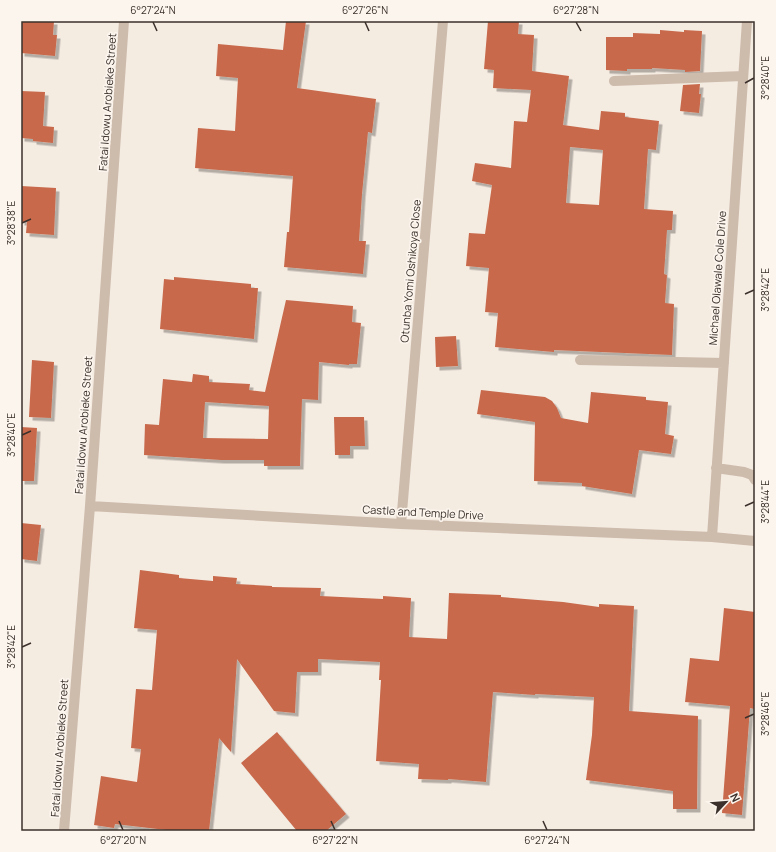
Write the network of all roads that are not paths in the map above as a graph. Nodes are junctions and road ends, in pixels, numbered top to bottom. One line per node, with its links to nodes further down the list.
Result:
1 (124, 21): 13 (street, Fatai Idowu Arobieke Street)
2 (443, 21): 14 (street, Otunba Yomi Oshikoya Close)
3 (747, 21): 4 (street, Michael Olawale Cole Drive)
4 (751, 34): 5 (street, Michael Olawale Cole Drive)
5 (744, 59): 6 (street); 7 (street, Michael Olawale Cole Drive)
6 (755, 60)
7 (743, 76): 8 (street); 10 (street, Michael Olawale Cole Drive)
8 (614, 81)
9 (580, 360): 10 (street)
10 (724, 364): 11 (street, Michael Olawale Cole Drive)
11 (716, 468): 12 (street); 15 (street, Michael Olawale Cole Drive)
12 (755, 480)
13 (90, 506): 14 (street, Castle and Temple Drive); 17 (street, Fatai Idowu Arobieke Street)
14 (401, 524): 15 (street, Castle and Temple Drive)
15 (712, 537): 16 (street, Castle and Temple Drive)
16 (755, 541)
17 (64, 831)

